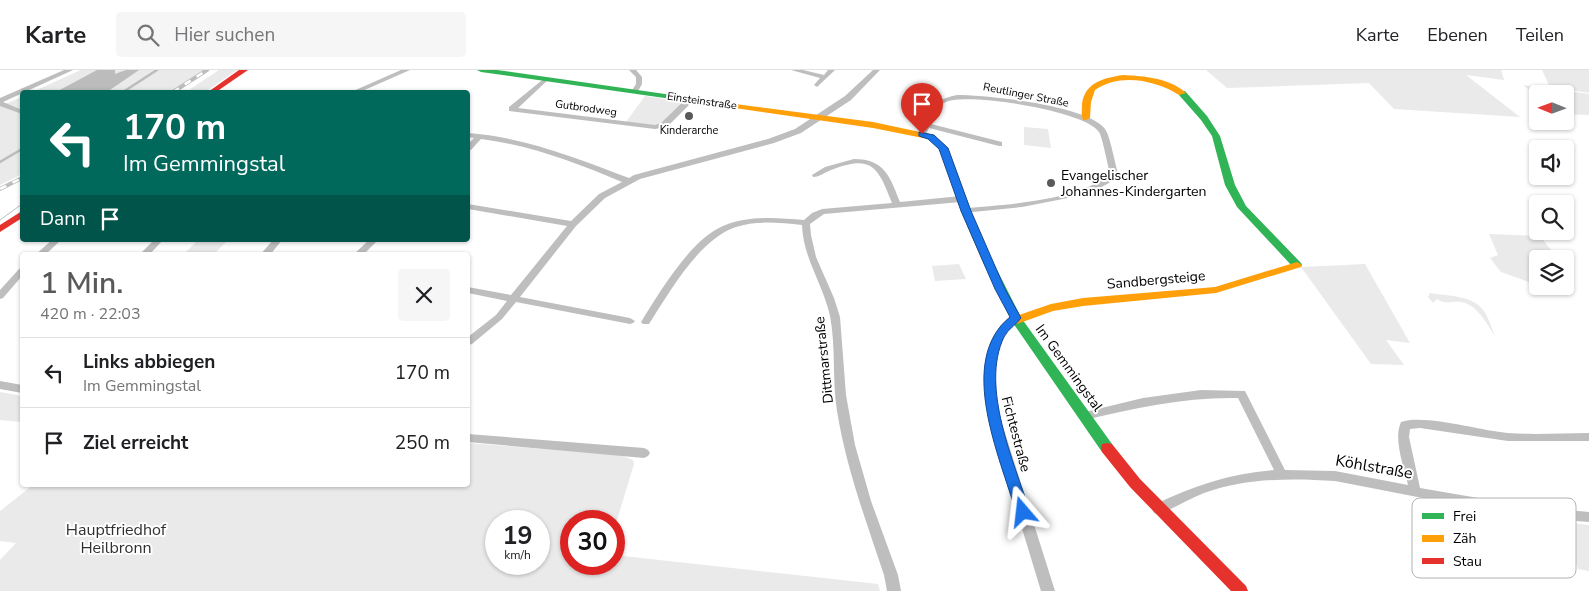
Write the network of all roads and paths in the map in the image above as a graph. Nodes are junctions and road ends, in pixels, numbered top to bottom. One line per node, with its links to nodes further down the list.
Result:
1 (70, 70): 12 (street)
2 (244, 70): 13 (street)
3 (407, 70): 14 (street)
4 (481, 70): 10 (street, Einsteinstraße)
5 (632, 70): 15 (street)
6 (794, 70): 9 (street)
7 (832, 70): 9 (street)
8 (876, 70): 20 (street)
9 (825, 77): 11 (street)
10 (546, 79): 15 (street, Einsteinstraße); 17 (street, Gutbrodweg)
11 (817, 85)
12 (28, 90)
13 (215, 90)
14 (360, 90)
15 (635, 92): 17 (street, Einsteinstraße)
16 (20, 94): 18 (street)
17 (691, 99): 20 (street, Einsteinstraße)
18 (0, 103): 19 (street)
19 (20, 111)
20 (821, 117): 22 (street, Einsteinstraße); 28 (street)
21 (1086, 118): 22 (street, Reutlinger Straße); 32 (street); 49 (street, Sandbergsteige)
22 (925, 130): 25 (street, Einsteinstraße); 29 (street, Im Gemmingstal)
23 (470, 135): 24 (street)
24 (479, 137): 26 (street); 28 (street)
25 (999, 144)
26 (470, 146)
27 (816, 175): 30 (street)
28 (628, 181): 35 (street)
29 (961, 199): 30 (street); 32 (street, Im Gemmingstal)
30 (897, 205): 34 (street)
31 (470, 206): 35 (street)
32 (966, 211): 49 (street, Im Gemmingstal)
33 (20, 215): 36 (street)
34 (806, 223): 51 (street); 65 (street, Dittmarstraße)
35 (573, 224): 48 (street)
36 (0, 229)
37 (55, 242): 41 (street)
38 (157, 242): 42 (street)
39 (276, 242): 43 (street)
40 (372, 242): 44 (street)
41 (43, 252)
42 (147, 252)
43 (268, 252)
44 (361, 252)
45 (20, 273): 47 (street)
46 (470, 290): 48 (street)
47 (0, 296)
48 (515, 299): 50 (street); 52 (street)
49 (1016, 319): 55 (street, Im Gemmingstal); 66 (street, Fichtestraße)
50 (630, 321)
51 (646, 322)
52 (470, 340)
53 (0, 386): 54 (street)
54 (20, 389)
55 (1085, 416): 59 (street); 62 (street, Im Gemmingstal)
56 (1589, 437): 60 (street)
57 (470, 438): 58 (street)
58 (644, 452)
59 (1281, 473): 60 (street, Köhlstraße); 62 (street, Köhlstraße)
60 (1415, 491): 61 (street, Köhlstraße)
61 (1452, 498)
62 (1158, 508): 67 (street, Im Gemmingstal)
63 (1576, 516): 64 (street, Köhlstraße)
64 (1589, 517)
65 (894, 591)
66 (1048, 591)
67 (1241, 591)

